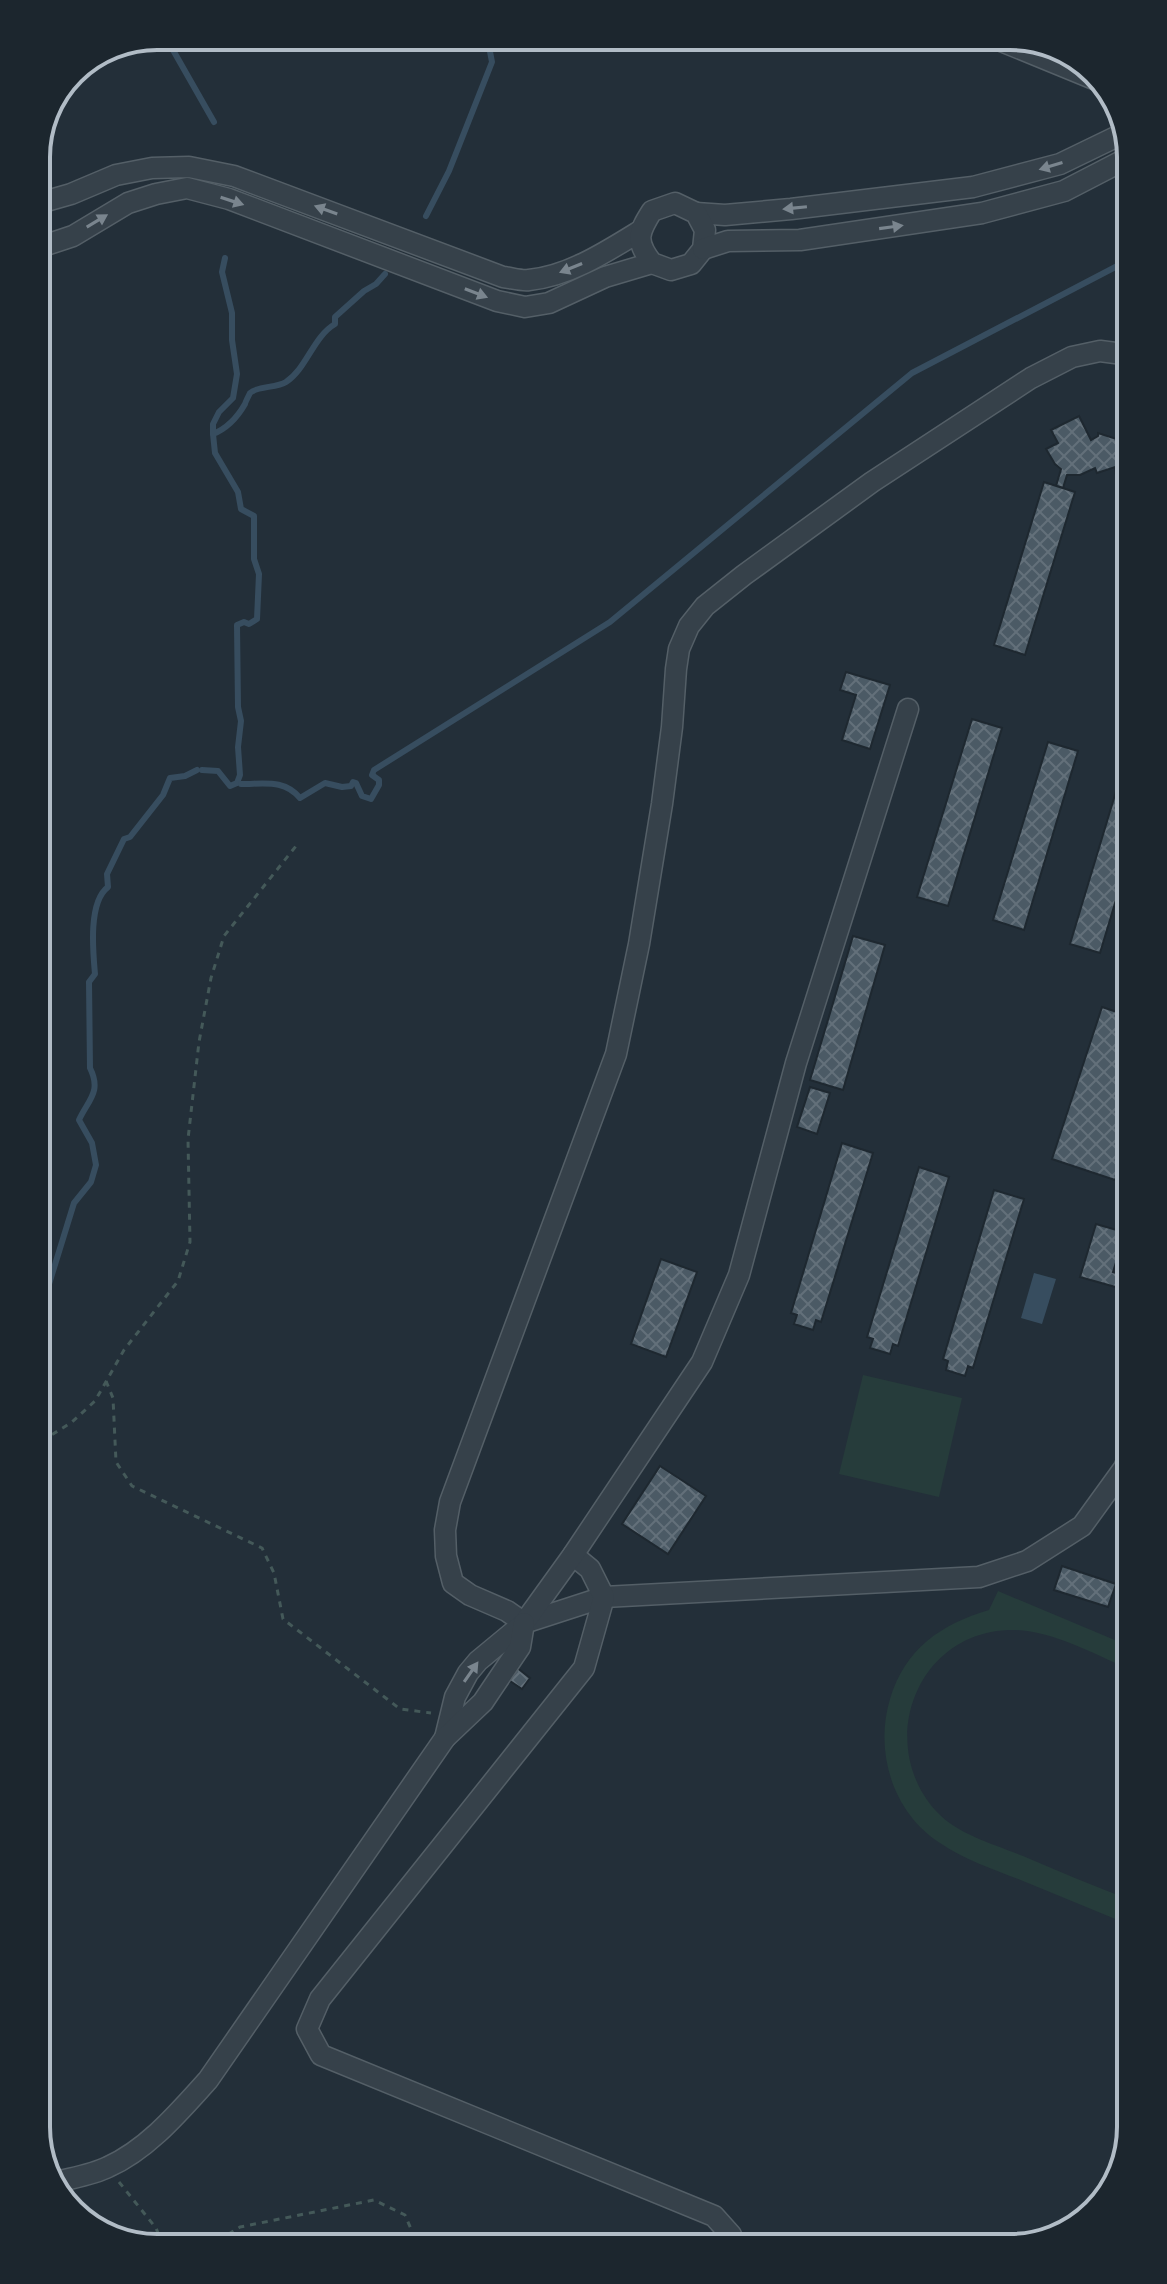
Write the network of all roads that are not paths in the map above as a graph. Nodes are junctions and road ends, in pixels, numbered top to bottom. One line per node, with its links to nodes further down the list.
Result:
1 (1027, 51): 2 (street)
2 (1074, 71)
3 (1115, 137): 6 (street, one-way to 6)
4 (1117, 164): 9 (street, one-way to 4)
5 (50, 200): 11 (street, one-way to 5)
6 (696, 213): 7 (street); 9 (street)
7 (640, 231): 10 (street); 11 (street, one-way to 11)
8 (50, 244): 12 (street, one-way to 12)
9 (703, 249): 10 (street)
10 (652, 263): 12 (street)
11 (526, 281): 12 (street)
12 (525, 307)
13 (1117, 353): 18 (street)
14 (908, 709): 16 (street)
15 (1117, 1478): 17 (street)
16 (573, 1555): 17 (street); 18 (street)
17 (604, 1597): 18 (street); 20 (street)
18 (524, 1623): 19 (street, one-way to 18)
19 (64, 2180)
20 (730, 2234)

